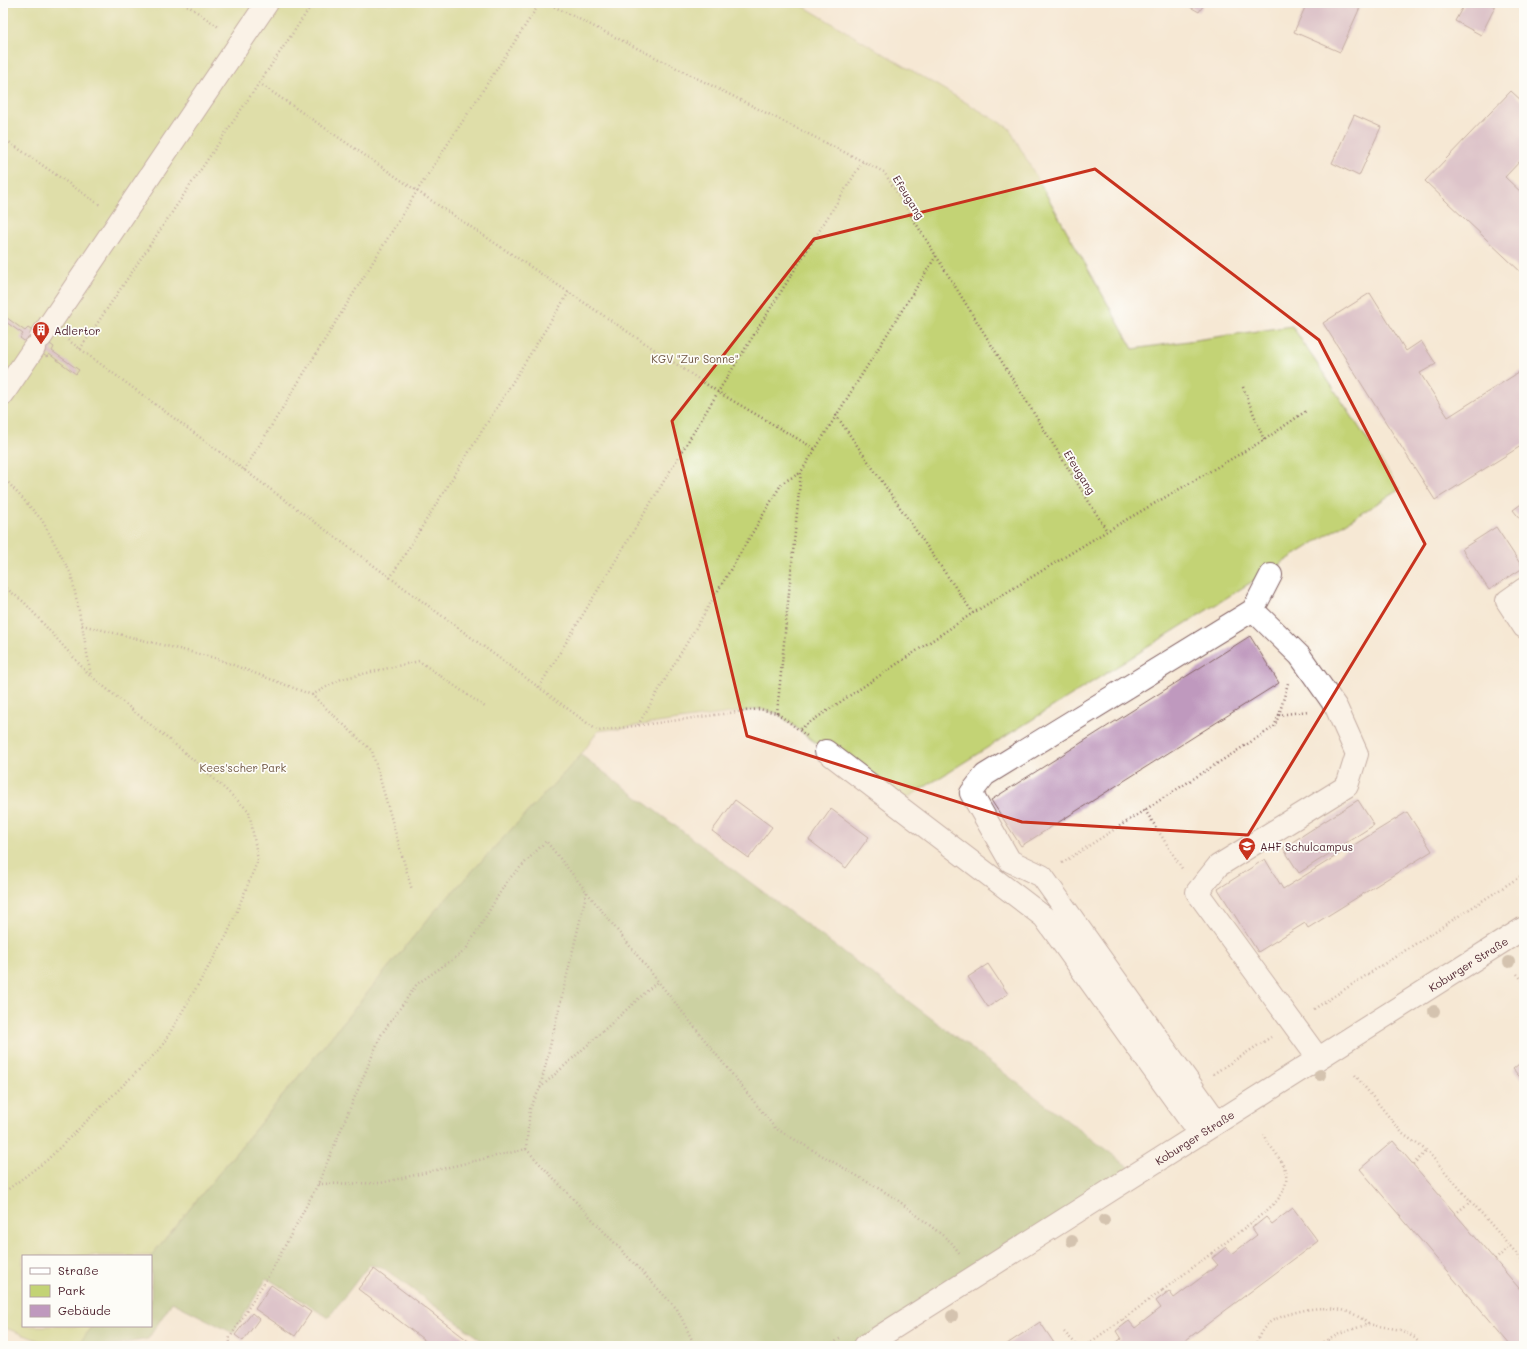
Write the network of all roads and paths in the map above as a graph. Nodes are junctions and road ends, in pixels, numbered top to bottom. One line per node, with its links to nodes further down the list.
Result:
1 (184, 3): 6 (path)
2 (267, 3): 6 (main road)
3 (313, 3): 7 (path)
4 (540, 3): 10 (path)
5 (546, 3): 9 (path, Efeugang)
6 (240, 42): 11 (main road)
7 (259, 83): 10 (path); 21 (path)
8 (3, 138): 11 (path)
9 (863, 161): 12 (path, Efeugang); 15 (path)
10 (417, 191): 13 (path); 21 (path)
11 (120, 219): 16 (main road)
12 (936, 256): 18 (path); 24 (path, Efeugang)
13 (569, 292): 15 (path); 26 (path)
14 (1243, 387): 19 (path)
15 (718, 392): 20 (path); 34 (path)
16 (3, 394)
17 (1306, 411): 19 (path)
18 (836, 415): 20 (path); 30 (path)
19 (1264, 440): 24 (path)
20 (815, 448): 22 (path)
21 (244, 470): 26 (path)
22 (801, 472): 38 (path); 39 (path)
23 (3, 477): 31 (path)
24 (1106, 531): 30 (path)
25 (1271, 575): 29 (main road)
26 (390, 578): 34 (path)
27 (3, 586): 33 (path)
28 (1524, 589): 32 (main road)
29 (1253, 610): 37 (main road); 42 (main road)
30 (973, 613): 38 (path)
31 (82, 625): 33 (path); 35 (path)
32 (1524, 627)
33 (90, 676): 59 (path)
34 (540, 687): 39 (path)
35 (312, 695): 36 (path); 43 (path)
36 (485, 707)
37 (1336, 707): 41 (path); 45 (main road)
38 (777, 713): 39 (path)
39 (638, 725)
40 (826, 751): 53 (main road)
41 (1145, 810): 42 (path); 45 (path)
42 (1042, 876): 53 (main road)
43 (412, 890)
44 (587, 891): 48 (path); 52 (path); 58 (path)
45 (1197, 892): 50 (main road)
46 (1524, 928): 50 (main road, Koburger Straße)
47 (1517, 974): 49 (path)
48 (657, 982): 52 (path); 67 (path)
49 (1524, 982)
50 (1318, 1058): 53 (main road, Koburger Straße)
51 (1355, 1075): 56 (path)
52 (540, 1088): 55 (path)
53 (1208, 1128): 78 (main road, Koburger Straße)
54 (1263, 1135): 62 (path)
55 (526, 1149): 58 (path); 77 (path)
56 (1427, 1151): 57 (path); 60 (path)
57 (1413, 1164)
58 (318, 1184): 76 (path)
59 (3, 1193)
60 (1471, 1201): 61 (path); 64 (path)
61 (1455, 1214)
62 (1252, 1222): 63 (path); 65 (path)
63 (1255, 1226)
64 (1510, 1246): 68 (path); 69 (path)
65 (1212, 1253): 66 (path); 70 (path)
66 (1215, 1256)
67 (964, 1258)
68 (1495, 1260)
69 (1524, 1262)
70 (1163, 1290): 71 (path); 72 (path)
71 (1166, 1293)
72 (1123, 1319): 73 (path); 80 (path)
73 (1126, 1323)
74 (1368, 1324): 81 (path); 82 (path); 83 (path)
75 (1064, 1332): 79 (path)
76 (231, 1346)
77 (695, 1346)
78 (865, 1346)
79 (1078, 1346)
80 (1086, 1346)
81 (1255, 1346)
82 (1317, 1346)
83 (1422, 1346)

